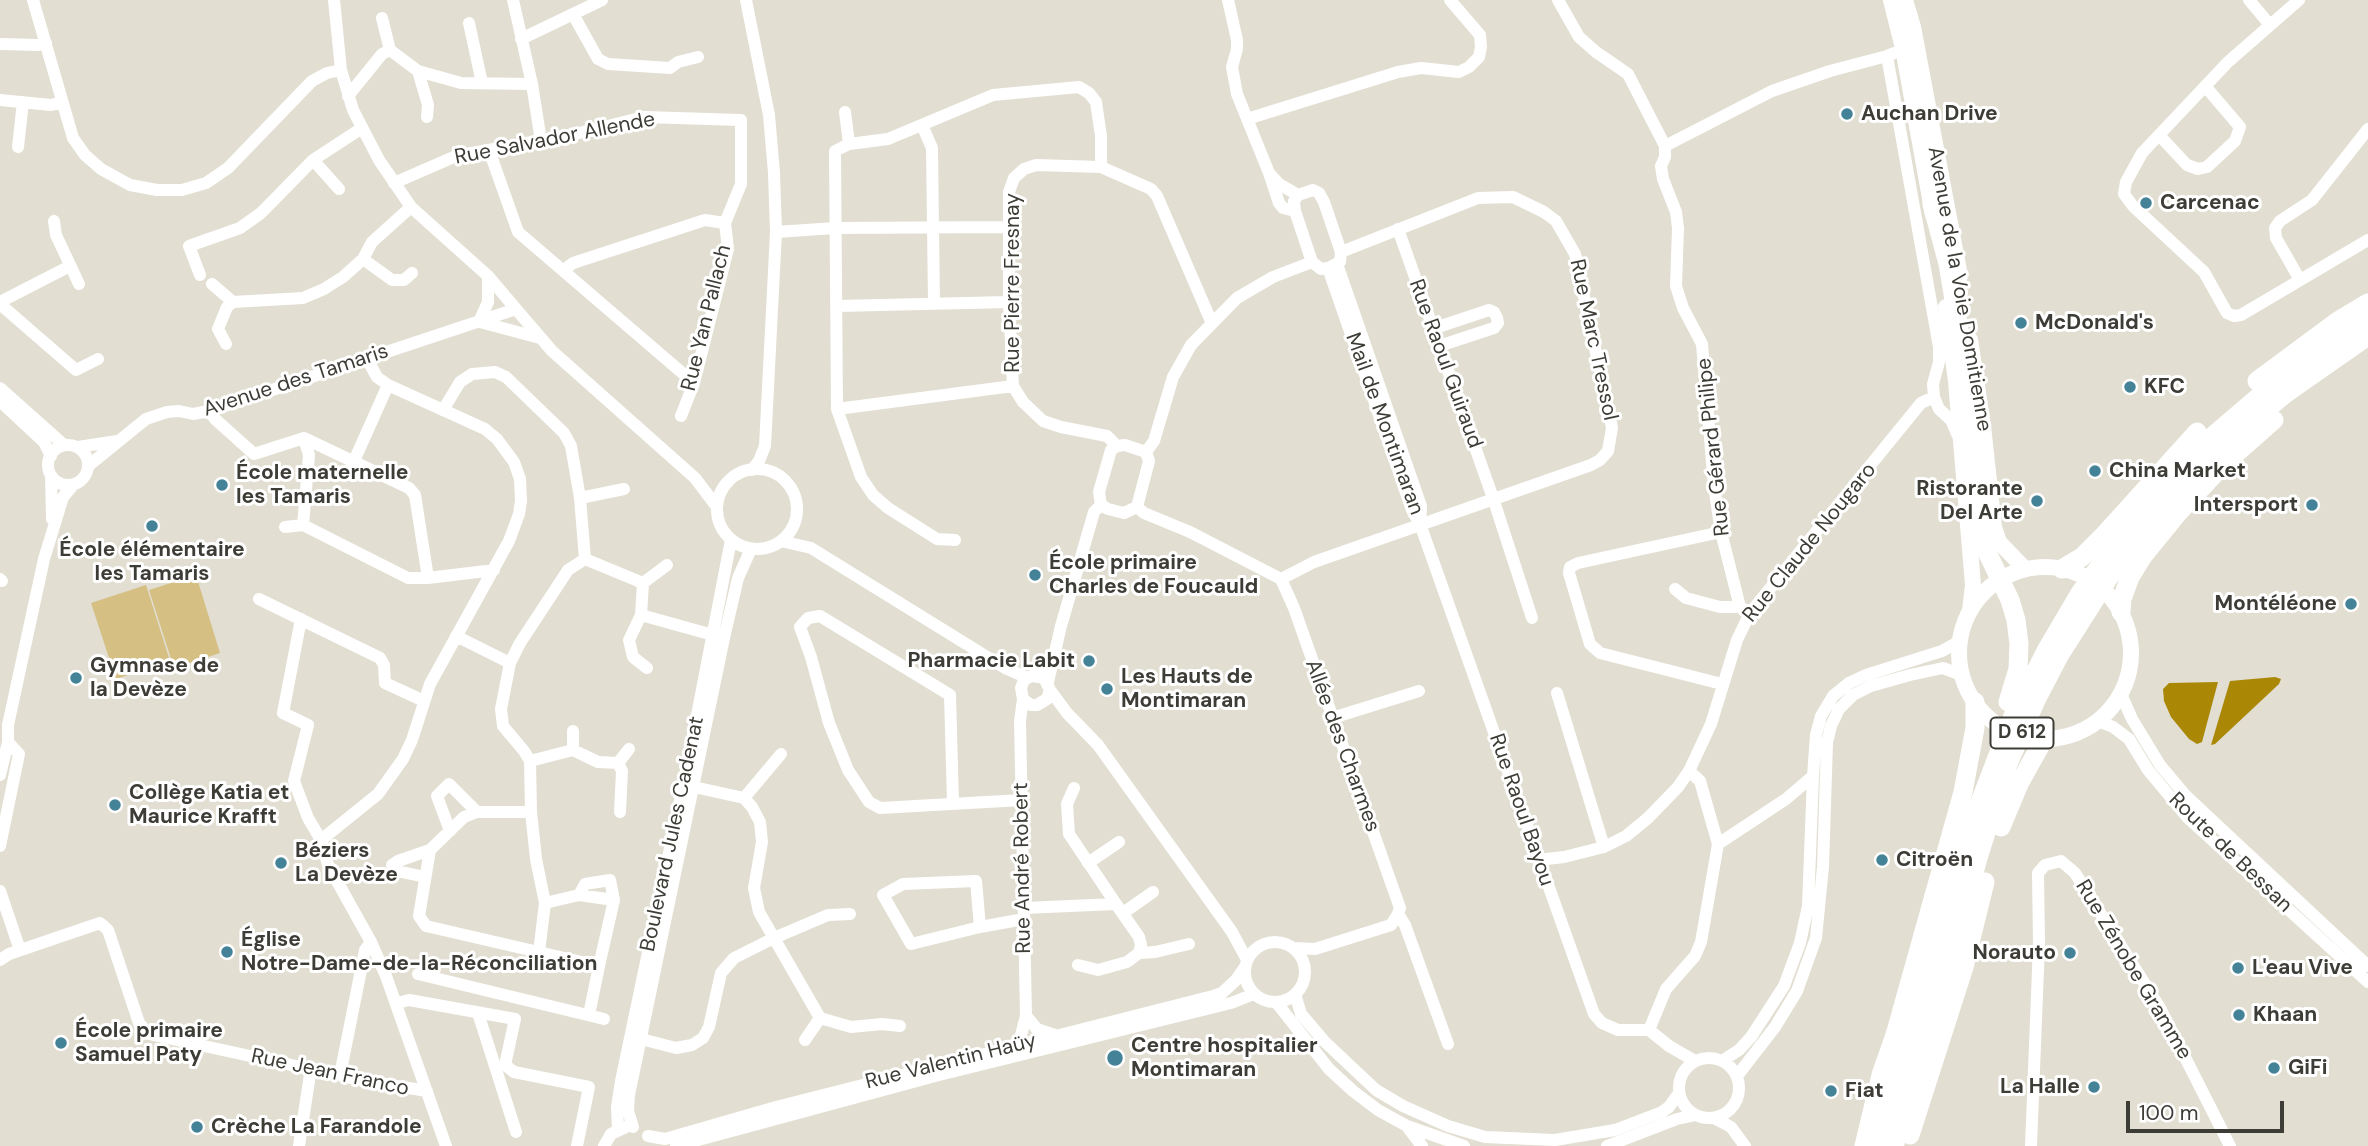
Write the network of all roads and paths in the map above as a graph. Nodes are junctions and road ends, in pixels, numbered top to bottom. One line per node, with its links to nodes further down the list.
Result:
1 (33, 0): 18 (street)
2 (334, 0): 24 (street)
3 (513, 0): 17 (street)
4 (602, 0): 13 (street)
5 (747, 0): 60 (street)
6 (1228, 0): 35 (street)
7 (1450, 0): 35 (street)
8 (1558, 0): 42 (street)
9 (1891, 0): 20 (main road, Avenue de la Voie Domitienne)
10 (1905, 0): 137 (main road, Avenue de la Voie Domitienne)
11 (2249, 0): 16 (street)
12 (2299, 0): 16 (street)
13 (574, 16): 17 (street); 23 (street)
14 (382, 18): 21 (street)
15 (468, 23): 26 (street)
16 (2270, 25): 28 (street)
17 (521, 39): 27 (street)
18 (46, 43): 19 (street); 32 (street)
19 (0, 44)
20 (1903, 48): 22 (street); 51 (main road, Avenue de la Voie Domitienne)
21 (390, 50): 25 (street); 29 (street)
22 (1887, 56): 42 (street); 95 (street, Avenue de la Voie Domitienne)
23 (698, 57)
24 (341, 70): 29 (street); 32 (street)
25 (418, 71): 26 (street); 34 (street)
26 (482, 83): 27 (street)
27 (532, 84): 40 (street)
28 (2205, 86): 39 (street); 39 (street)
29 (348, 96): 37 (street)
30 (0, 100): 31 (street)
31 (23, 102): 32 (street); 43 (street)
32 (62, 102)
33 (845, 112): 41 (street)
34 (427, 117)
35 (1247, 119): 47 (street)
36 (922, 125): 41 (street); 46 (street); 58 (street)
37 (362, 128): 45 (street); 48 (street)
38 (2368, 129): 70 (street)
39 (2158, 135): 70 (street)
40 (541, 141): 44 (street, Rue Salvador Allende); 55 (street, Rue Salvador Allende)
41 (849, 144): 57 (street)
42 (1665, 146): 127 (street, Rue Gérard Philipe)
43 (18, 147)
44 (489, 150): 48 (street, Rue Salvador Allende); 66 (street)
45 (313, 160): 49 (street); 68 (street)
46 (1101, 167): 56 (street, Rue Pierre Fresnay); 81 (street, Rue Pierre Fresnay)
47 (1269, 173): 50 (street); 53 (street)
48 (394, 183): 52 (street)
49 (339, 189)
50 (1298, 195): 53 (street); 64 (street, Mail de Montimaran)
51 (1932, 204): 103 (main road, Avenue de la Voie Domitienne); 227 (highway)
52 (411, 207): 62 (street); 69 (street)
53 (1294, 211): 63 (street)
54 (54, 221): 65 (street)
55 (725, 223): 66 (street, Rue Yan Pallach); 91 (street, Rue Yan Pallach)
56 (1009, 227): 58 (street); 74 (street, Rue Pierre Fresnay)
57 (835, 228): 58 (street); 60 (street); 78 (street)
58 (933, 228): 76 (street)
59 (1398, 229): 64 (street, Rue Marc Tressol); 83 (street, Rue Raoul Guiraud); 119 (street, Rue Marc Tressol)
60 (776, 232): 105 (street)
61 (2368, 240): 70 (street)
62 (363, 258): 67 (street); 73 (street)
63 (1312, 262): 64 (street); 81 (street)
64 (1335, 262): 124 (street, Mail de Montimaran)
65 (70, 267): 71 (street); 75 (street)
66 (564, 270): 91 (street)
67 (412, 273)
68 (200, 275)
69 (488, 276): 79 (street); 82 (street)
70 (2300, 281)
71 (79, 284)
72 (212, 284): 73 (street)
73 (233, 302): 86 (street)
74 (1009, 302): 76 (street); 93 (street, Rue Pierre Fresnay)
75 (0, 303): 89 (street)
76 (934, 303): 78 (street)
77 (2368, 303): 138 (highway)
78 (837, 306): 97 (street)
79 (516, 309): 82 (street, Avenue des Tamaris); 85 (street)
80 (2368, 319): 227 (highway, D 612)
81 (1211, 321): 107 (street)
82 (479, 322): 85 (street); 90 (street, Avenue des Tamaris)
83 (1432, 329): 87 (street, Rue Raoul Guiraud); 87 (street)
84 (2368, 336): 276 (highway, D 612)
85 (540, 338): 114 (street)
86 (226, 344)
87 (1438, 346): 119 (street, Rue Raoul Guiraud)
88 (2368, 352): 144 (highway)
89 (98, 359)
90 (367, 359): 92 (street); 99 (street, Avenue des Tamaris)
91 (694, 383): 100 (street, Rue Yan Pallach)
92 (388, 385): 98 (street); 109 (street)
93 (1013, 386): 97 (street); 106 (street, Rue Pierre Fresnay)
94 (0, 388): 104 (street)
95 (1934, 397): 103 (street, Avenue de la Voie Domitienne); 145 (street, Rue Claude Nougaro)
96 (0, 401): 108 (street)
97 (837, 409): 130 (street)
98 (443, 410): 118 (street); 136 (street)
99 (209, 411): 101 (street); 102 (street, Avenue des Tamaris)
100 (681, 416)
101 (304, 438): 109 (street); 125 (street)
102 (117, 441): 104 (street, Avenue des Tamaris); 110 (street, Avenue des Tamaris)
103 (1961, 442): 146 (main road, Avenue de la Voie Domitienne)
104 (71, 446): 108 (street); 110 (street)
105 (765, 446): 111 (street); 112 (street)
106 (1117, 446): 107 (street, Rue Pierre Fresnay); 120 (street)
107 (1146, 452): 122 (street)
108 (51, 456): 113 (street)
109 (354, 461): 139 (street)
110 (88, 466): 115 (street)
111 (752, 470): 112 (street); 116 (street)
112 (773, 472): 123 (street)
113 (51, 475): 115 (street); 128 (street)
114 (695, 478): 116 (street); 121 (street)
115 (74, 484): 128 (street)
116 (724, 487): 121 (street)
117 (624, 489): 118 (street)
118 (580, 498): 134 (street)
119 (1493, 499): 124 (street, Rue Marc Tressol); 148 (street, Rue Raoul Guiraud)
120 (1101, 505): 122 (street); 153 (street)
121 (717, 507): 129 (street)
122 (1137, 507): 140 (street)
123 (794, 524): 131 (street); 132 (street)
124 (1420, 524): 140 (street, Rue Marc Tressol); 198 (street, Rue Raoul Bayou)
125 (303, 525): 126 (street); 139 (street)
126 (285, 527)
127 (1721, 532): 145 (street, Rue Gérard Philipe); 159 (street)
128 (52, 533): 171 (street)
129 (732, 540): 133 (street); 150 (street, Boulevard Jules Cadenat)
130 (955, 540)
131 (781, 541): 132 (street); 133 (street)
132 (811, 548): 156 (street)
133 (751, 549): 181 (street, Boulevard Jules Cadenat)
134 (585, 559): 141 (street); 154 (street)
135 (667, 565): 141 (street)
136 (494, 570): 139 (street); 151 (street)
137 (2021, 570): 138 (main road); 146 (main road)
138 (2070, 571): 144 (main road)
139 (428, 578)
140 (1281, 579): 168 (street, Allée des Charmes)
141 (643, 583): 147 (street)
142 (1675, 589): 145 (street)
143 (259, 599): 149 (street)
144 (2115, 604): 163 (main road)
145 (1745, 610): 159 (street, Rue Claude Nougaro)
146 (1970, 611): 152 (main road)
147 (641, 615): 150 (street); 155 (street)
148 (1532, 618)
149 (301, 619): 165 (street); 192 (street)
150 (713, 635): 262 (street, Boulevard Jules Cadenat)
151 (456, 636): 154 (street); 165 (street)
152 (1960, 641): 157 (main road); 180 (street)
153 (1053, 655): 158 (street); 160 (street)
154 (510, 663): 176 (street)
155 (647, 668)
156 (1005, 668): 158 (street); 164 (street)
157 (1962, 675): 166 (main road); 254 (street)
158 (1030, 677): 160 (street); 164 (street)
159 (1723, 684): 178 (street, Rue Claude Nougaro)
160 (1049, 686): 164 (street); 167 (street)
161 (1419, 691): 168 (street)
162 (1557, 693): 196 (street)
163 (2121, 694): 169 (main road); 225 (street, Route de Bessan)
164 (1030, 700): 167 (street); 185 (street, Rue André Robert)
165 (424, 701): 192 (street)
166 (1981, 709): 172 (main road); 274 (highway, D 612)
167 (1066, 713): 211 (street)
168 (1332, 718): 209 (street, Allée des Charmes)
169 (2098, 721): 172 (main road); 228 (street, Route de Bessan)
170 (573, 731): 174 (street)
171 (5, 735): 179 (street); 195 (street)
172 (2039, 739): 277 (highway, D 612)
173 (629, 749): 177 (street)
174 (573, 750): 176 (street); 177 (street)
175 (781, 754): 183 (street)
176 (530, 761): 189 (street)
177 (618, 763): 190 (street)
178 (1689, 771): 194 (street); 196 (street, Rue Claude Nougaro)
179 (0, 775)
180 (1813, 776): 184 (street); 187 (street)
181 (694, 787): 183 (street); 243 (street, Boulevard Jules Cadenat)
182 (1074, 788): 199 (street)
183 (744, 798): 212 (street)
184 (1786, 799): 187 (street); 194 (street)
185 (1022, 800): 186 (street); 208 (street, Rue André Robert)
186 (953, 803): 186 (street)
187 (1813, 805): 249 (street)
188 (477, 812): 189 (street); 191 (street); 191 (street)
189 (531, 812): 205 (street)
190 (620, 812)
191 (450, 831): 197 (street)
192 (321, 840): 213 (street)
193 (1119, 842): 199 (street)
194 (1718, 844): 241 (street)
195 (0, 846)
196 (1604, 847): 198 (street, Rue Claude Nougaro)
197 (430, 850): 200 (street); 200 (street)
198 (1538, 860): 241 (street, Rue Raoul Bayou)
199 (1088, 863): 206 (street)
200 (425, 877): 218 (street)
201 (0, 891): 219 (street)
202 (1153, 892): 206 (street)
203 (579, 895): 204 (street); 204 (street); 205 (street)
204 (614, 900): 223 (street)
205 (545, 903): 218 (street)
206 (1119, 908): 208 (street); 220 (street)
207 (850, 914): 212 (street)
208 (1024, 914): 210 (street); 236 (street, Rue André Robert)
209 (1398, 914): 217 (street); 245 (street, Allée des Charmes)
210 (980, 927): 210 (street)
211 (1232, 932): 215 (street); 221 (street)
212 (774, 938): 237 (street); 243 (street)
213 (371, 942): 233 (street); 253 (street)
214 (1189, 944): 220 (street)
215 (1258, 946): 216 (street); 221 (street)
216 (1294, 948): 217 (street); 224 (street)
217 (1315, 949): 224 (street)
218 (540, 952): 223 (street)
219 (7, 953): 251 (street, Rue Jean Franco)
220 (1139, 953): 222 (street)
221 (1246, 963): 229 (street); 242 (street, Rue Valentin Haüy)
222 (1078, 965)
223 (599, 966): 235 (street)
224 (1304, 966): 230 (street)
225 (2368, 966)
226 (418, 974): 231 (street)
227 (1931, 975): 275 (highway, D 612)
228 (2368, 982)
229 (1254, 994): 232 (street); 270 (street, Rue Valentin Haüy)
230 (1295, 994): 232 (street); 256 (street)
231 (520, 1000): 235 (street); 238 (street)
232 (1276, 1002): 260 (street)
233 (397, 1003): 234 (street); 255 (street)
234 (478, 1013): 238 (street); 250 (street)
235 (589, 1016): 239 (street)
236 (1026, 1016): 242 (street); 247 (street, Rue André Robert)
237 (820, 1018): 240 (street); 244 (street)
238 (515, 1019): 250 (street)
239 (604, 1019)
240 (900, 1026)
241 (1649, 1030): 246 (street)
242 (1055, 1035): 247 (street, Rue Valentin Haüy)
243 (641, 1039): 261 (street, Boulevard Jules Cadenat)
244 (804, 1040)
245 (1448, 1044)
246 (1669, 1046): 248 (street); 252 (street)
247 (1012, 1047): 264 (street, Rue Valentin Haüy)
248 (1695, 1061): 249 (street); 252 (street)
249 (1722, 1061): 254 (street)
250 (499, 1064): 263 (street); 268 (street)
251 (311, 1069): 253 (street, Rue Jean Franco); 266 (street)
252 (1683, 1074): 256 (street)
253 (340, 1075): 255 (street, Rue Jean Franco)
254 (1737, 1076): 257 (street)
255 (427, 1091): 267 (street)
256 (1679, 1093): 258 (street)
257 (1731, 1108): 259 (street); 265 (street)
258 (1696, 1115): 259 (street); 273 (street)
259 (1714, 1118): 265 (street)
260 (1407, 1126): 271 (street); 272 (street)
261 (633, 1127): 262 (street); 264 (street)
262 (618, 1129): 269 (street)
263 (516, 1132)
264 (650, 1141)
265 (1742, 1141)
266 (299, 1146)
267 (446, 1146)
268 (577, 1146)
269 (604, 1146)
270 (676, 1146)
271 (1422, 1146)
272 (1464, 1146)
273 (1606, 1146)
274 (1864, 1146)
275 (1879, 1146)
276 (1894, 1146)
277 (1906, 1146)
278 (2031, 1146): 279 (street, Rue Zénobe Gramme)
279 (2230, 1146)

